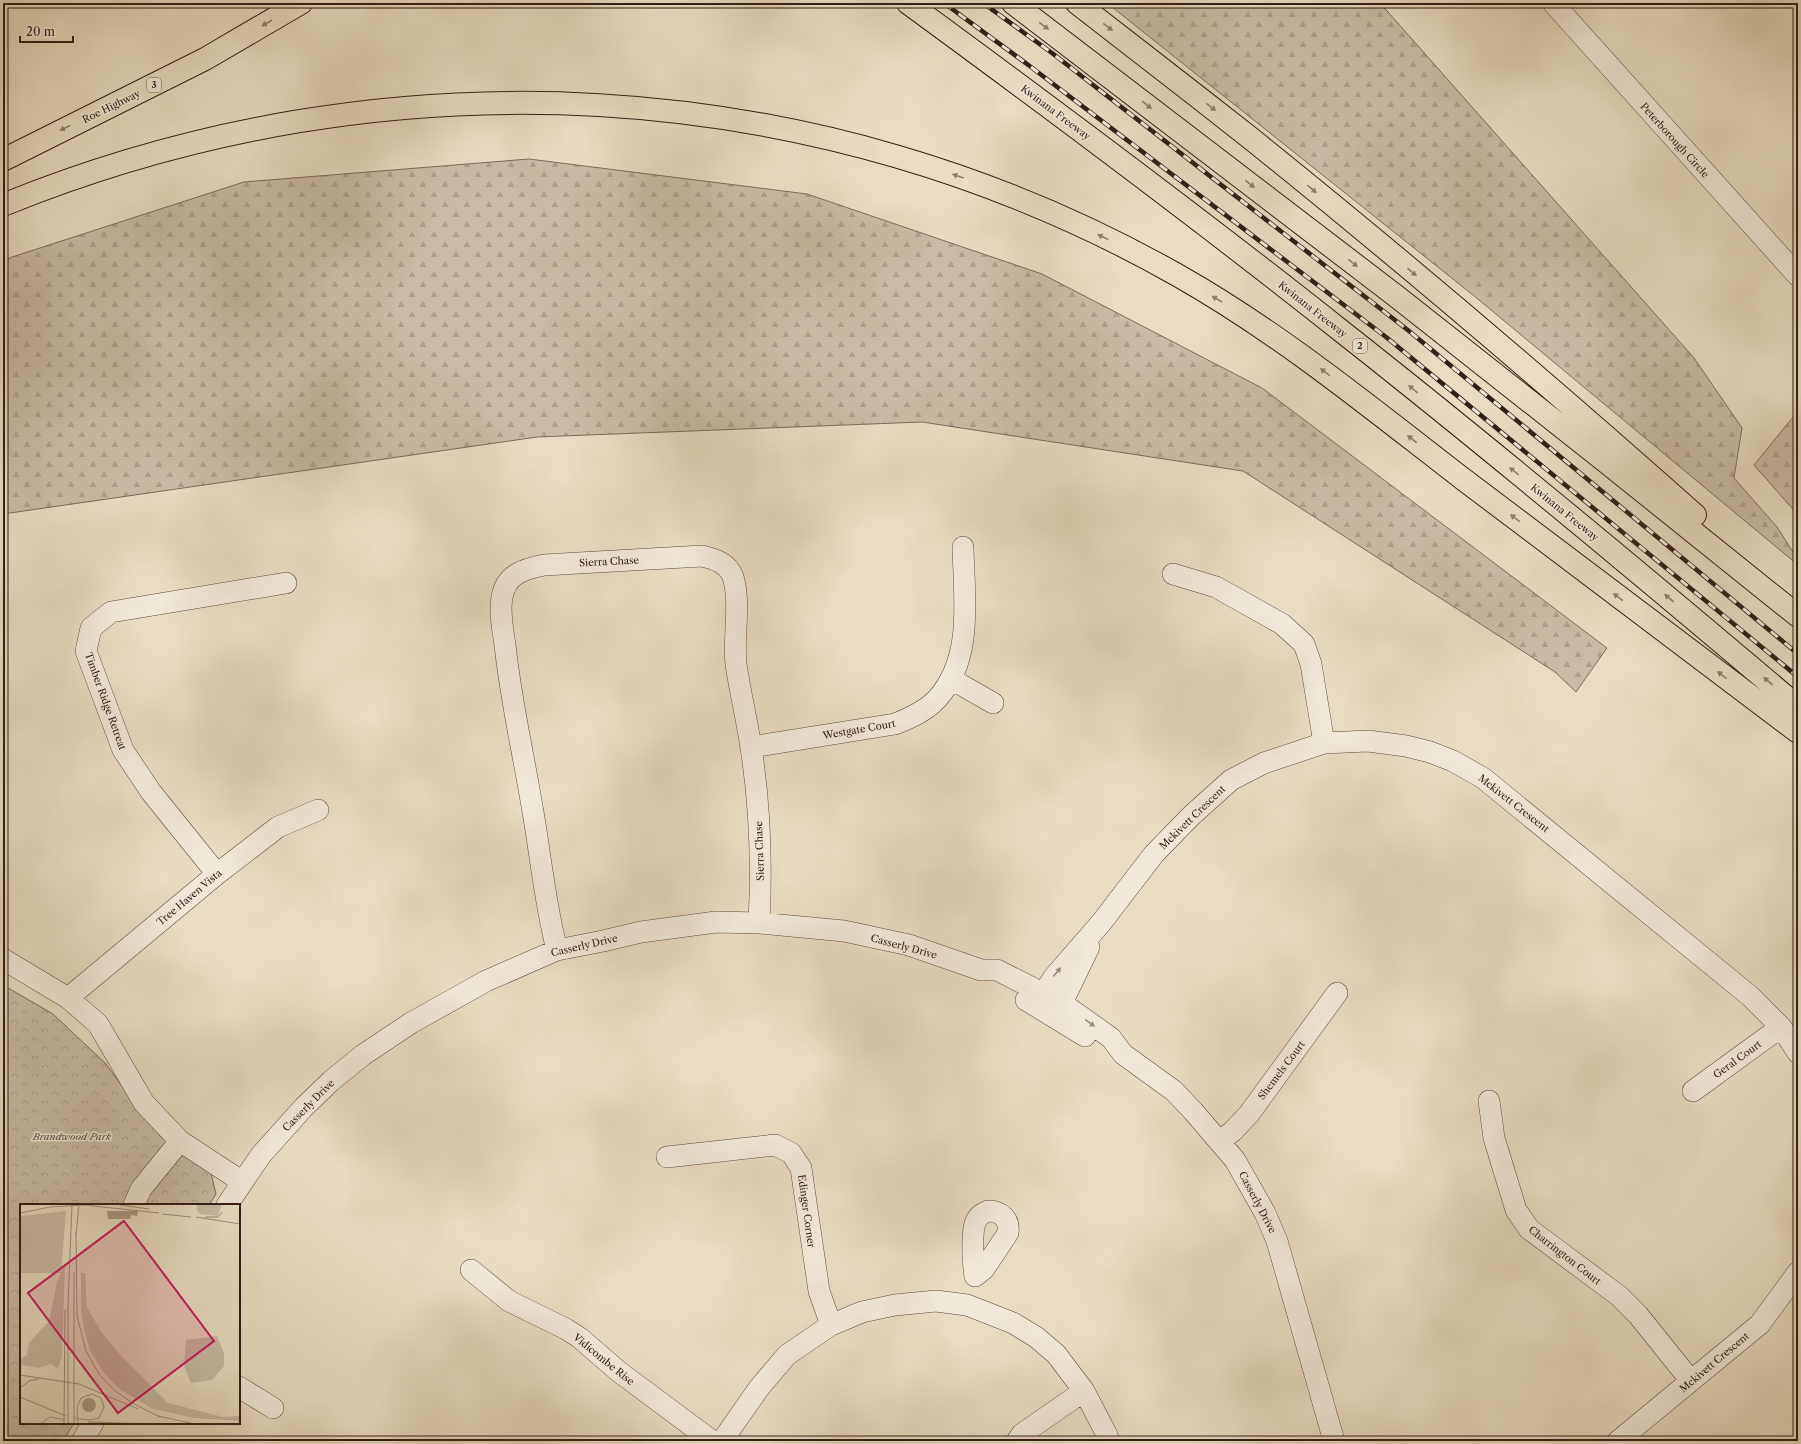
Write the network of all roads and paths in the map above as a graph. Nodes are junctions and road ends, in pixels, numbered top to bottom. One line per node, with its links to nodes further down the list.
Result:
1 (301, 3): 6 (highway, Roe Highway / 3, one-way to 6)
2 (908, 3): 16 (highway, Kwinana Freeway / 2, one-way to 2)
3 (1012, 3): 13 (highway, one-way to 13)
4 (1077, 3): 12 (highway, one-way to 12)
5 (1553, 3): 8 (street, Peterborough Circle)
6 (3, 160)
7 (3, 204): 17 (highway, one-way to 7)
8 (1798, 276)
9 (963, 547): 14 (street, Westgate Court)
10 (1173, 574): 18 (street)
11 (286, 583): 21 (street, Timber Ridge Retreat)
12 (1798, 606)
13 (1798, 616)
14 (951, 679): 15 (street); 19 (street, Westgate Court)
15 (993, 703)
16 (1798, 707)
17 (1798, 732)
18 (1324, 743): 27 (street, Mckivett Crescent); 28 (street, Mckivett Crescent)
19 (751, 747): 22 (street, Sierra Chase); 23 (street, Sierra Chase)
20 (318, 810): 21 (street, Tree Haven Vista)
21 (216, 874): 26 (street, Tree Haven Vista)
22 (760, 922): 23 (street, Casserly Drive); 27 (street, Casserly Drive)
23 (557, 950): 35 (street, Casserly Drive)
24 (3, 959): 26 (street)
25 (1336, 993): 33 (street, Shemels Court)
26 (68, 998): 32 (street)
27 (1049, 1004): 33 (street, Casserly Drive)
28 (1781, 1027): 29 (street, Mckivett Crescent); 30 (street, Geral Court)
29 (1798, 1053)
30 (1693, 1091)
31 (1489, 1101): 43 (street, Charrington Court)
32 (180, 1141): 35 (street); 36 (street)
33 (1220, 1141): 53 (street, Casserly Drive)
34 (667, 1156): 42 (street, Edinger Corner)
35 (242, 1181): 37 (street, Casserly Drive)
36 (134, 1204)
37 (227, 1204)
38 (471, 1270): 49 (street, Vidicombe Rise)
39 (1798, 1272): 43 (street, Mckivett Crescent)
40 (975, 1276): 41 (street)
41 (967, 1305): 42 (street); 45 (street)
42 (831, 1324): 50 (street)
43 (1691, 1381): 54 (street, Mckivett Crescent)
44 (240, 1388): 46 (street)
45 (1084, 1391): 51 (street); 52 (street)
46 (273, 1408)
47 (92, 1424): 48 (street)
48 (82, 1441)
49 (712, 1441)
50 (722, 1441)
51 (1017, 1441)
52 (1108, 1441)
53 (1334, 1441)
54 (1618, 1441)

